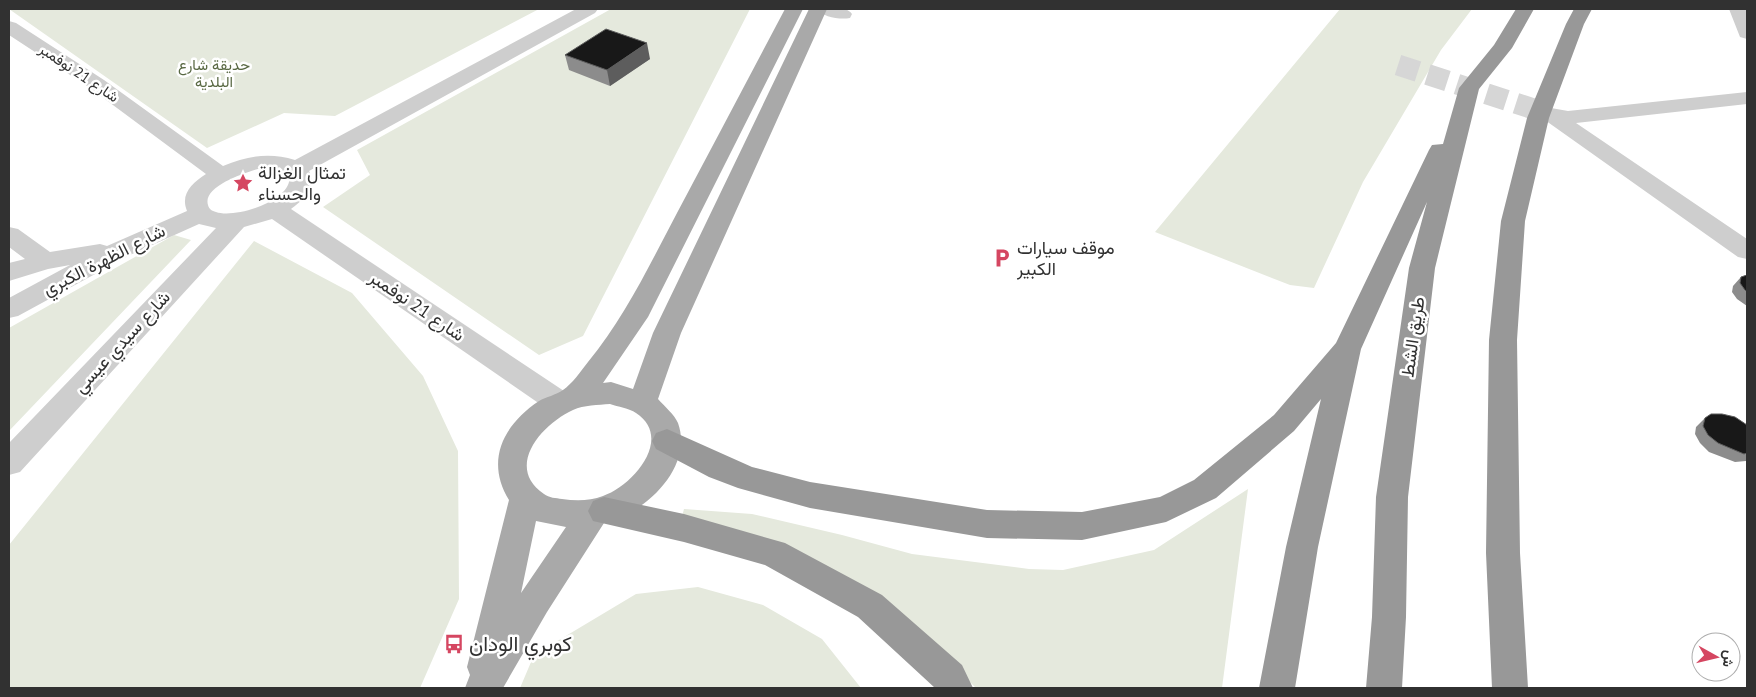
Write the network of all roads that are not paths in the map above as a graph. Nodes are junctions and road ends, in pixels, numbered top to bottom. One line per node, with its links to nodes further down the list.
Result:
1 (589, 9): 11 (street)
2 (794, 9): 23 (main road)
3 (818, 9): 24 (main road)
4 (1525, 9): 9 (highway, طريق الشط)
5 (1583, 9): 34 (highway)
6 (1738, 9): 8 (street)
7 (9, 27): 12 (street, شارع 21 نوفمبر)
8 (1747, 33)
9 (1469, 88): 22 (highway); 33 (highway, طريق الشط)
10 (1747, 98): 18 (street)
11 (297, 168): 12 (street); 13 (street)
12 (220, 174): 14 (street)
13 (274, 209): 15 (street); 23 (street, شارع 21 نوفمبر)
14 (200, 214): 15 (street); 17 (street, شارع الظهرة الكبري)
15 (236, 221): 26 (street, شارع سيدي عيسي)
16 (9, 235): 19 (street)
17 (121, 249): 19 (street); 21 (street, شارع الظهرة الكبري)
18 (1747, 251)
19 (46, 261): 20 (street)
20 (9, 272)
21 (9, 309)
22 (1346, 349): 25 (highway); 32 (highway)
23 (566, 401): 24 (main road); 27 (main road)
24 (643, 403): 25 (main road)
25 (667, 441): 28 (main road)
26 (9, 463)
27 (525, 498): 28 (main road); 29 (main road)
28 (599, 512): 30 (main road); 31 (highway)
29 (478, 688)
30 (483, 688)
31 (954, 688)
32 (1277, 688)
33 (1384, 688)
34 (1510, 688)

